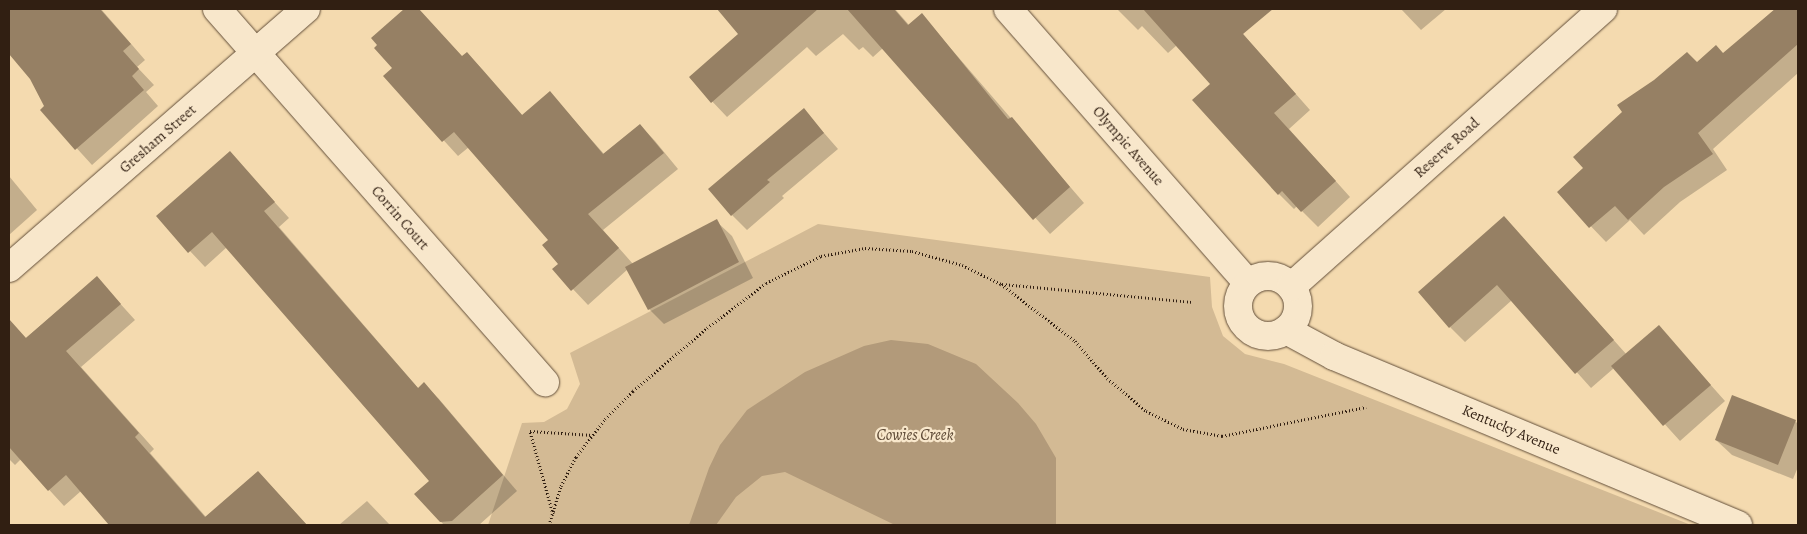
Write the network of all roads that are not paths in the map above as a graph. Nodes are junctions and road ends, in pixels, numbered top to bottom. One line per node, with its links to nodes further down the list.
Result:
1 (217, 9): 5 (street, Corrin Court)
2 (306, 9): 5 (street, Gresham Street)
3 (1008, 9): 7 (street, Olympic Avenue)
4 (1603, 9): 8 (street, Reserve Road)
5 (255, 53): 6 (street, Gresham Street); 10 (street, Corrin Court)
6 (9, 268)
7 (1248, 283): 8 (street); 9 (street)
8 (1291, 287): 9 (street)
9 (1286, 330): 11 (street, Kentucky Avenue)
10 (545, 383)
11 (1738, 525)

